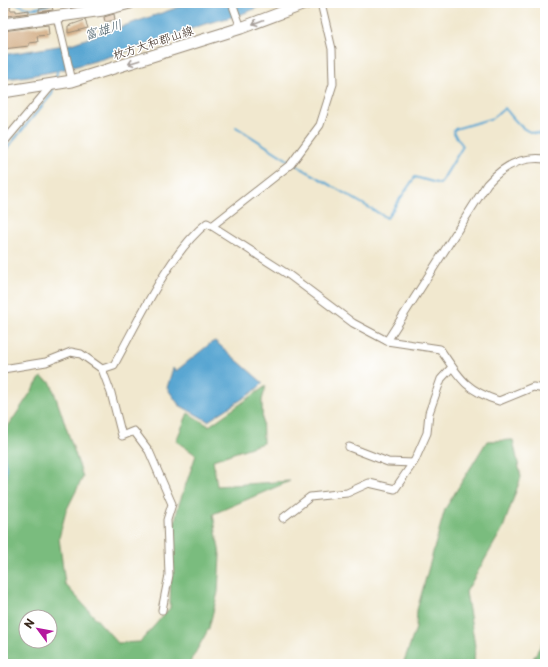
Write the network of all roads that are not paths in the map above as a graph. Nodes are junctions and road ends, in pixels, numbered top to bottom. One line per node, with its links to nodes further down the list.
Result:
1 (130, 3): 5 (main road)
2 (232, 3): 7 (street)
3 (307, 3): 7 (main road, 枚方大和郡山線, one-way to 7)
4 (321, 3): 13 (street)
5 (57, 18): 6 (main road); 8 (street)
6 (3, 24)
7 (239, 24): 8 (main road, 枚方大和郡山線, one-way to 8)
8 (71, 78): 9 (main road, 枚方大和郡山線)
9 (52, 84): 10 (main road, 枚方大和郡山線); 11 (street)
10 (3, 92)
11 (3, 143)
12 (545, 159): 14 (street)
13 (212, 226): 14 (street); 17 (street)
14 (387, 341): 15 (street)
15 (452, 368): 18 (street); 20 (street)
16 (3, 369): 17 (street)
17 (102, 369): 22 (street)
18 (545, 389)
19 (349, 447): 20 (street)
20 (413, 463): 21 (street)
21 (283, 518)
22 (162, 610)

